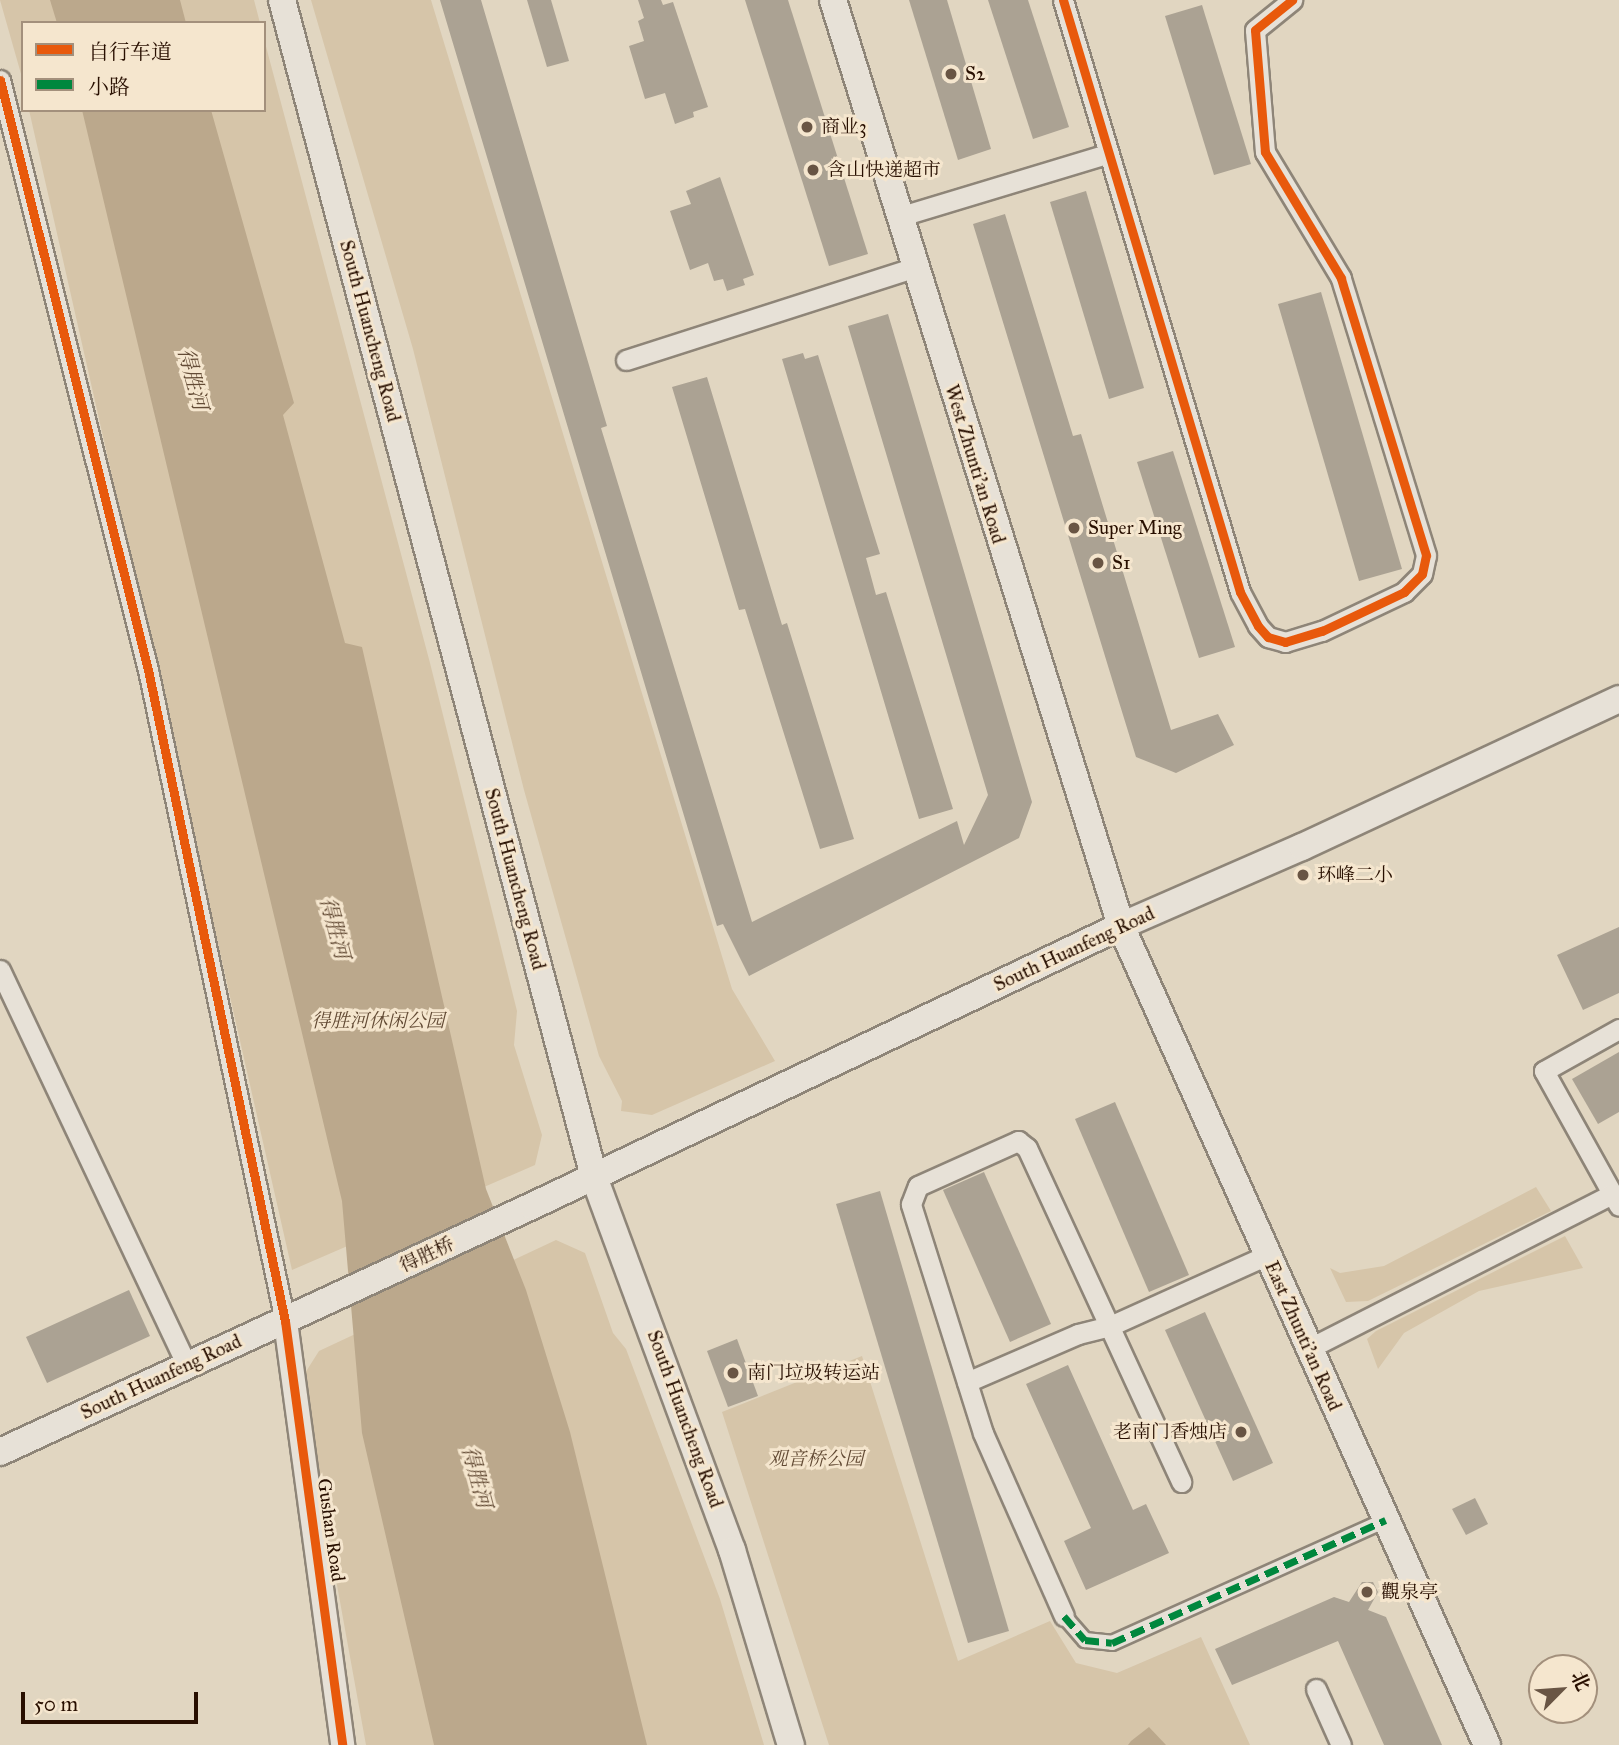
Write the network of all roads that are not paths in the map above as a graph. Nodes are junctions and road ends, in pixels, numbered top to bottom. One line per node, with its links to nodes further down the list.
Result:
1 (282, 0): 14 (main road, South Huancheng Road)
2 (833, 0): 7 (main road, West Zhunti'an Road)
3 (1063, 0): 6 (street)
4 (1292, 0): 6 (street)
5 (0, 80): 19 (street)
6 (1107, 154): 7 (street)
7 (898, 218): 8 (main road, West Zhunti'an Road)
8 (914, 268): 9 (street); 11 (main road, West Zhunti'an Road)
9 (626, 360)
10 (1619, 699): 11 (main road, South Huanfeng Road)
11 (1121, 926): 14 (main road, South Huanfeng Road); 17 (main road, East Zhunti'an Road)
12 (0, 970): 22 (street)
13 (1619, 1029): 15 (street)
14 (594, 1177): 16 (main road, South Huanfeng Road); 30 (main road, South Huancheng Road)
15 (1616, 1200): 21 (street)
16 (532, 1206): 18 (main road, 得胜桥)
17 (1267, 1255): 20 (street); 21 (main road, East Zhunti'an Road)
18 (323, 1303): 19 (main road, South Huanfeng Road)
19 (285, 1321): 22 (main road, South Huanfeng Road); 29 (street, Gushan Road)
20 (1110, 1326): 23 (street); 23 (street); 25 (street)
21 (1308, 1349): 26 (main road, East Zhunti'an Road)
22 (187, 1365): 24 (main road, South Huanfeng Road)
23 (967, 1382): 27 (street)
24 (0, 1452)
25 (1181, 1482)
26 (1385, 1520): 27 (street); 32 (main road, East Zhunti'an Road)
27 (1064, 1616)
28 (1316, 1689): 31 (street)
29 (342, 1745)
30 (791, 1745)
31 (1341, 1745)
32 (1488, 1745)

